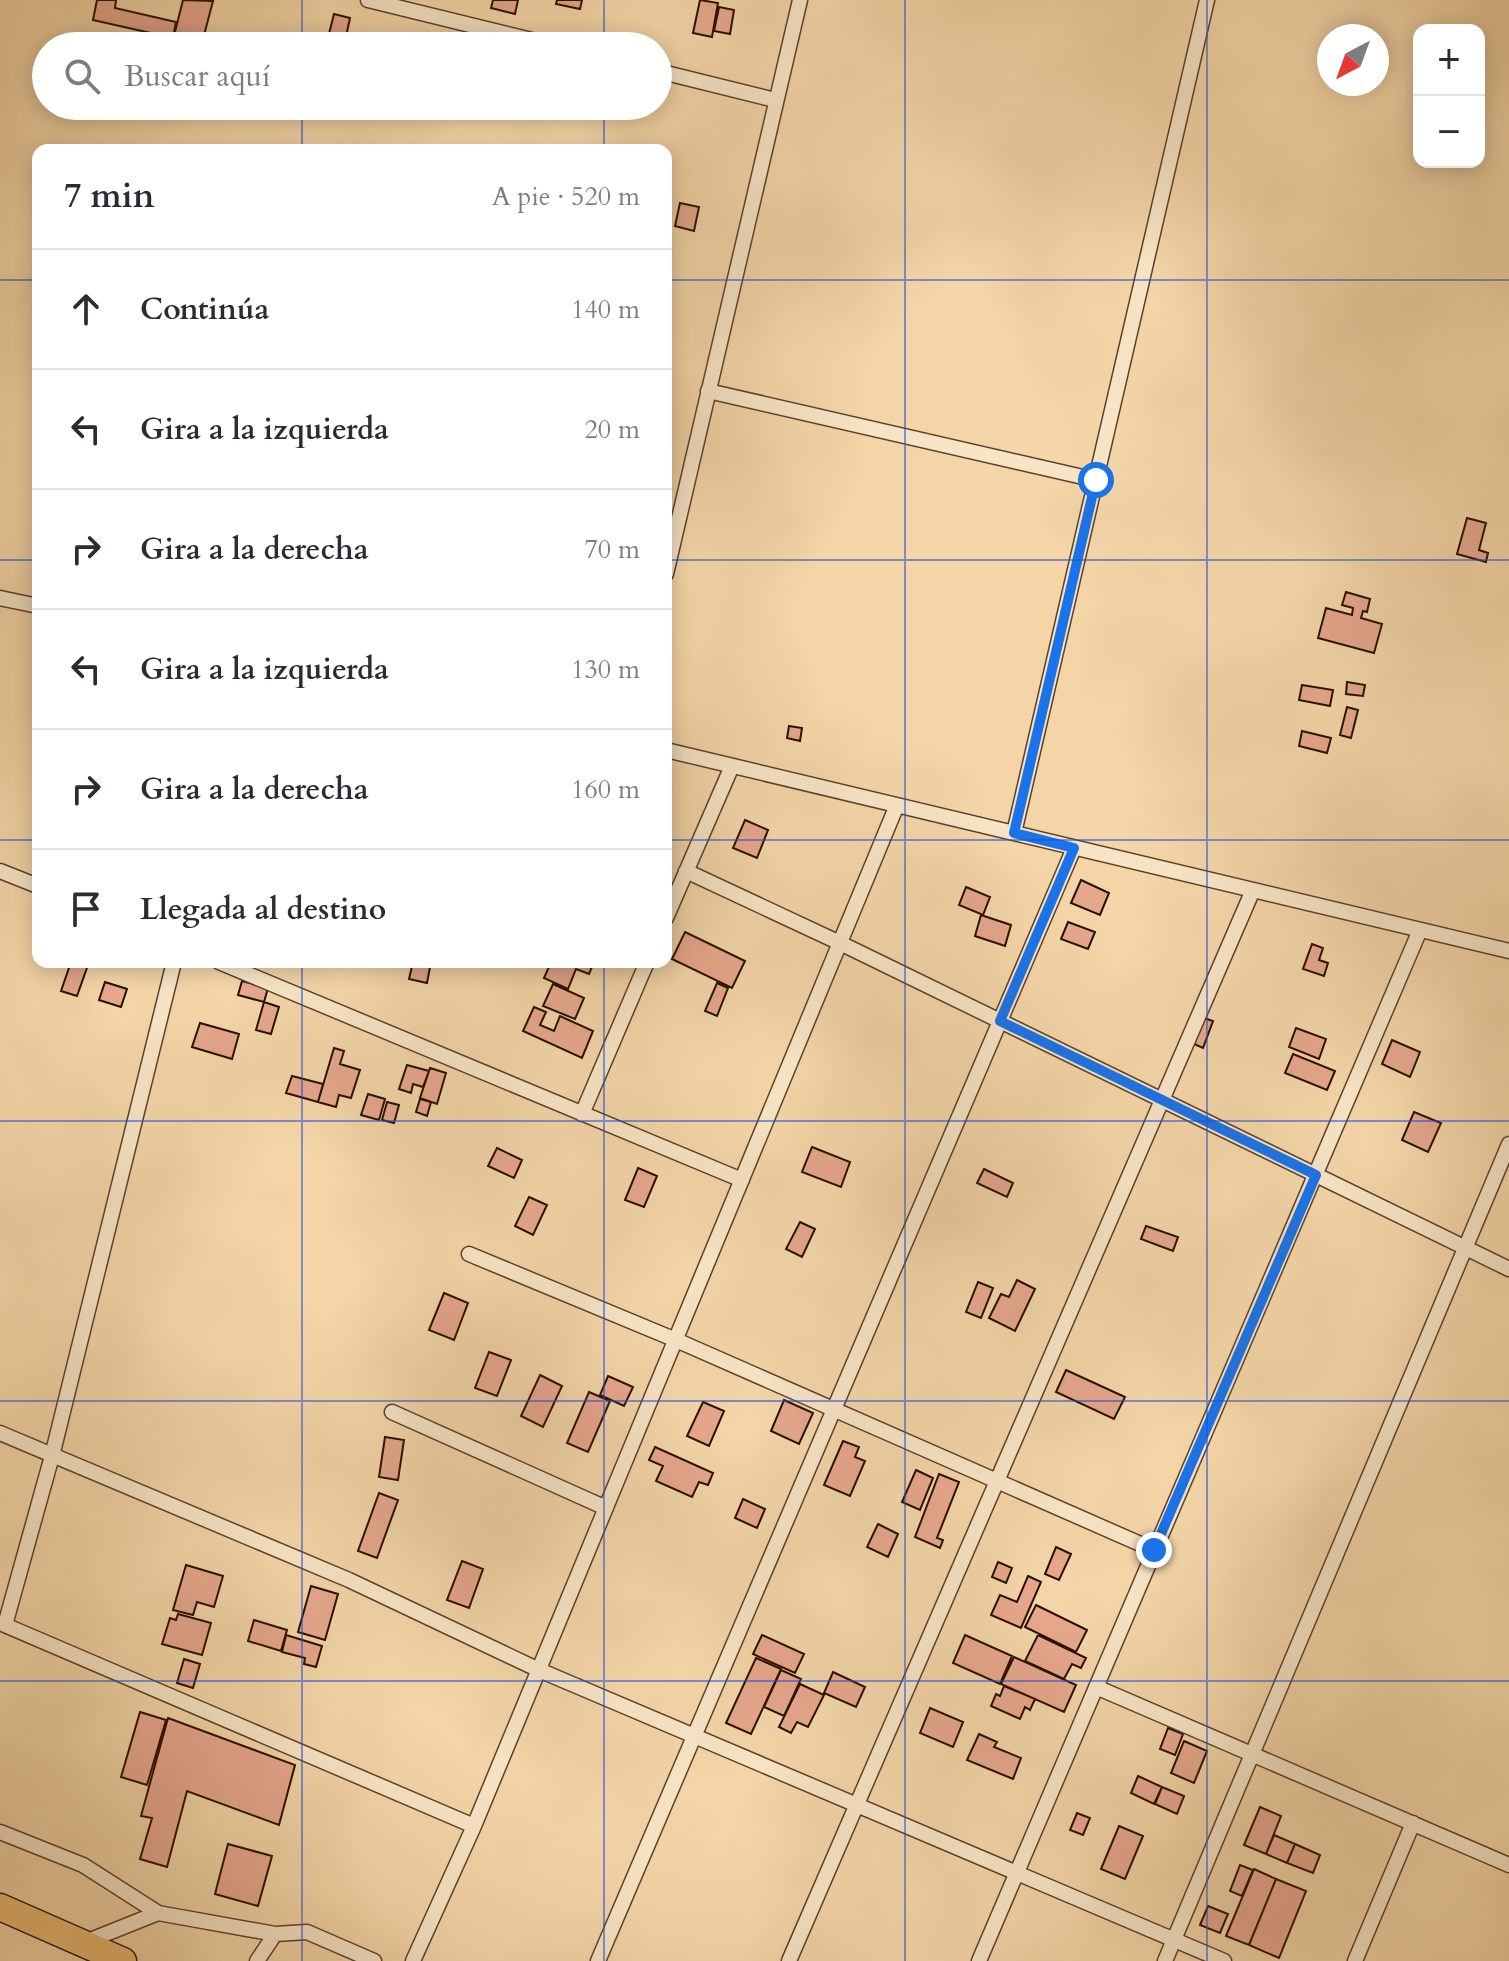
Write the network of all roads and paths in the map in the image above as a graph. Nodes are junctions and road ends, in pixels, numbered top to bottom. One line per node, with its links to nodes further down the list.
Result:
1 (368, 0): 4 (street)
2 (800, 0): 7 (street)
3 (1207, 0): 9 (street)
4 (409, 5): 5 (street)
5 (506, 32)
6 (672, 74): 7 (street)
7 (775, 100): 8 (street)
8 (708, 391): 9 (street); 10 (street)
9 (1096, 480): 16 (street)
10 (672, 548)
11 (0, 598): 12 (street)
12 (32, 605)
13 (672, 751): 14 (street)
14 (732, 766): 15 (street); 19 (street)
15 (897, 805): 16 (street); 24 (street)
16 (1014, 833): 17 (street)
17 (1074, 848): 21 (street); 29 (street)
18 (0, 871): 20 (street)
19 (686, 871): 22 (street); 24 (street)
20 (32, 884)
21 (1253, 890): 23 (street); 30 (street)
22 (672, 904)
23 (1420, 930): 25 (street); 33 (street)
24 (840, 943): 29 (street); 34 (street)
25 (1509, 951)
26 (173, 968): 42 (street)
27 (233, 968): 31 (street)
28 (644, 968): 31 (street)
29 (1000, 1021): 30 (street); 39 (street)
30 (1162, 1100): 33 (street); 43 (street)
31 (582, 1114): 34 (street)
32 (1509, 1144): 35 (street)
33 (1316, 1175): 35 (street); 45 (street)
34 (742, 1180): 38 (street)
35 (1465, 1248): 37 (street); 50 (street)
36 (469, 1254): 38 (street)
37 (1509, 1269)
38 (676, 1340): 39 (street); 44 (street)
39 (834, 1409): 43 (street); 49 (street)
40 (392, 1412): 44 (street)
41 (0, 1433): 42 (street)
42 (52, 1456): 46 (street); 47 (street)
43 (996, 1481): 45 (street); 51 (street)
44 (606, 1508): 47 (street)
45 (1154, 1550): 48 (street)
46 (2, 1624): 53 (street)
47 (539, 1670): 49 (street); 53 (street)
48 (1096, 1687): 50 (street); 56 (street)
49 (694, 1736): 51 (street); 66 (street)
50 (1252, 1754): 52 (street); 60 (street)
51 (855, 1804): 56 (street); 67 (street)
52 (1413, 1823): 55 (street); 71 (street)
53 (474, 1826): 65 (street)
54 (0, 1832): 58 (street)
55 (1509, 1865)
56 (1017, 1873): 60 (street); 68 (street)
57 (0, 1907): 61 (highway)
58 (158, 1913): 59 (street); 61 (street)
59 (275, 1934): 63 (street); 64 (street)
60 (1174, 1940): 69 (street); 70 (street)
61 (82, 1943): 62 (highway)
62 (123, 1961)
63 (257, 1961)
64 (374, 1961)
65 (413, 1961)
66 (598, 1961)
67 (789, 1961)
68 (979, 1961)
69 (1165, 1961)
70 (1224, 1961)
71 (1355, 1961)

